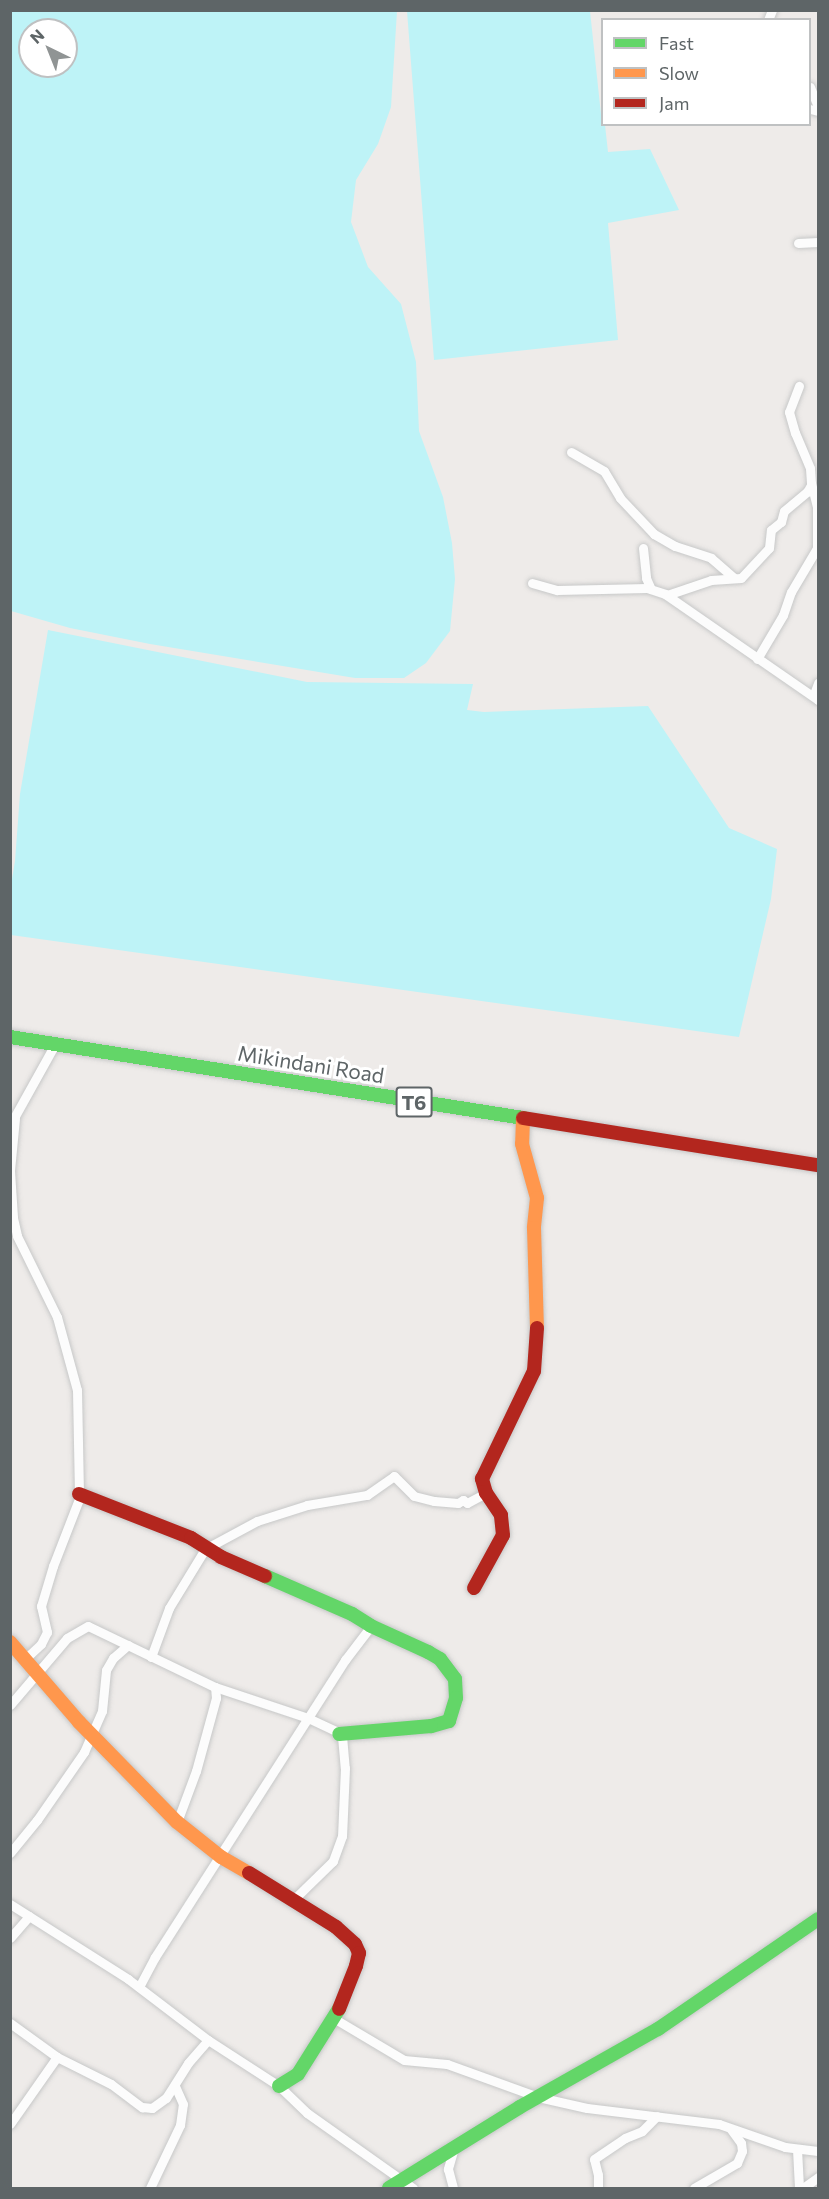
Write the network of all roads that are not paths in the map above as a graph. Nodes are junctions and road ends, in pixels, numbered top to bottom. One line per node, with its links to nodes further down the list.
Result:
1 (811, 89): 2 (street)
2 (819, 109)
3 (819, 242): 4 (street)
4 (798, 243)
5 (800, 386): 8 (street)
6 (571, 452): 12 (street)
7 (819, 469): 8 (street)
8 (811, 482): 9 (street); 12 (street)
9 (818, 517): 11 (street)
10 (643, 548): 14 (street)
11 (817, 552): 16 (street)
12 (734, 578): 15 (street)
13 (532, 583): 14 (street)
14 (651, 589): 15 (street)
15 (667, 595): 16 (street)
16 (757, 659): 18 (street)
17 (819, 683): 18 (street)
18 (818, 700)
19 (10, 1037): 20 (main road, Mikindani Road / T6)
20 (55, 1044): 21 (street); 22 (main road, Mikindani Road / T6)
21 (15, 1116): 23 (street); 25 (street)
22 (523, 1119): 24 (main road, Mikindani Road / T6); 27 (main road)
23 (10, 1125)
24 (819, 1165)
25 (10, 1170): 26 (street)
26 (80, 1494): 28 (main road); 34 (street)
27 (486, 1494): 28 (street); 29 (main road)
28 (208, 1546): 30 (main road); 33 (street)
29 (474, 1588)
30 (370, 1626): 38 (street); 40 (main road)
31 (10, 1642): 34 (main road)
32 (128, 1645): 33 (street); 35 (street); 39 (street)
33 (151, 1657): 36 (street)
34 (25, 1659): 35 (main road)
35 (36, 1675): 37 (street); 39 (main road)
36 (215, 1687): 38 (street); 41 (street)
37 (10, 1705)
38 (308, 1718): 40 (street); 43 (street)
39 (92, 1734): 41 (main road); 42 (street)
40 (339, 1734): 44 (street)
41 (177, 1822): 43 (main road)
42 (10, 1853)
43 (221, 1857): 44 (main road); 49 (street)
44 (294, 1899): 50 (main road)
45 (10, 1904): 46 (street)
46 (29, 1916): 48 (street); 49 (street)
47 (819, 1919): 56 (main road)
48 (10, 1938)
49 (139, 1987): 52 (street)
50 (335, 2019): 55 (main road); 56 (street)
51 (10, 2023): 53 (street)
52 (208, 2040): 54 (street); 55 (street)
53 (57, 2057): 54 (street); 58 (street)
54 (175, 2086): 65 (street)
55 (279, 2086): 64 (street)
56 (538, 2097): 57 (street); 61 (main road)
57 (657, 2116): 59 (street); 68 (street)
58 (10, 2124)
59 (729, 2127): 60 (street); 69 (street)
60 (797, 2149): 62 (street); 70 (street)
61 (453, 2151): 64 (main road); 67 (street)
62 (819, 2151)
63 (819, 2177): 70 (street)
64 (407, 2185): 66 (main road)
65 (150, 2188)
66 (389, 2188)
67 (453, 2188)
68 (598, 2188)
69 (694, 2188)
70 (801, 2188)

